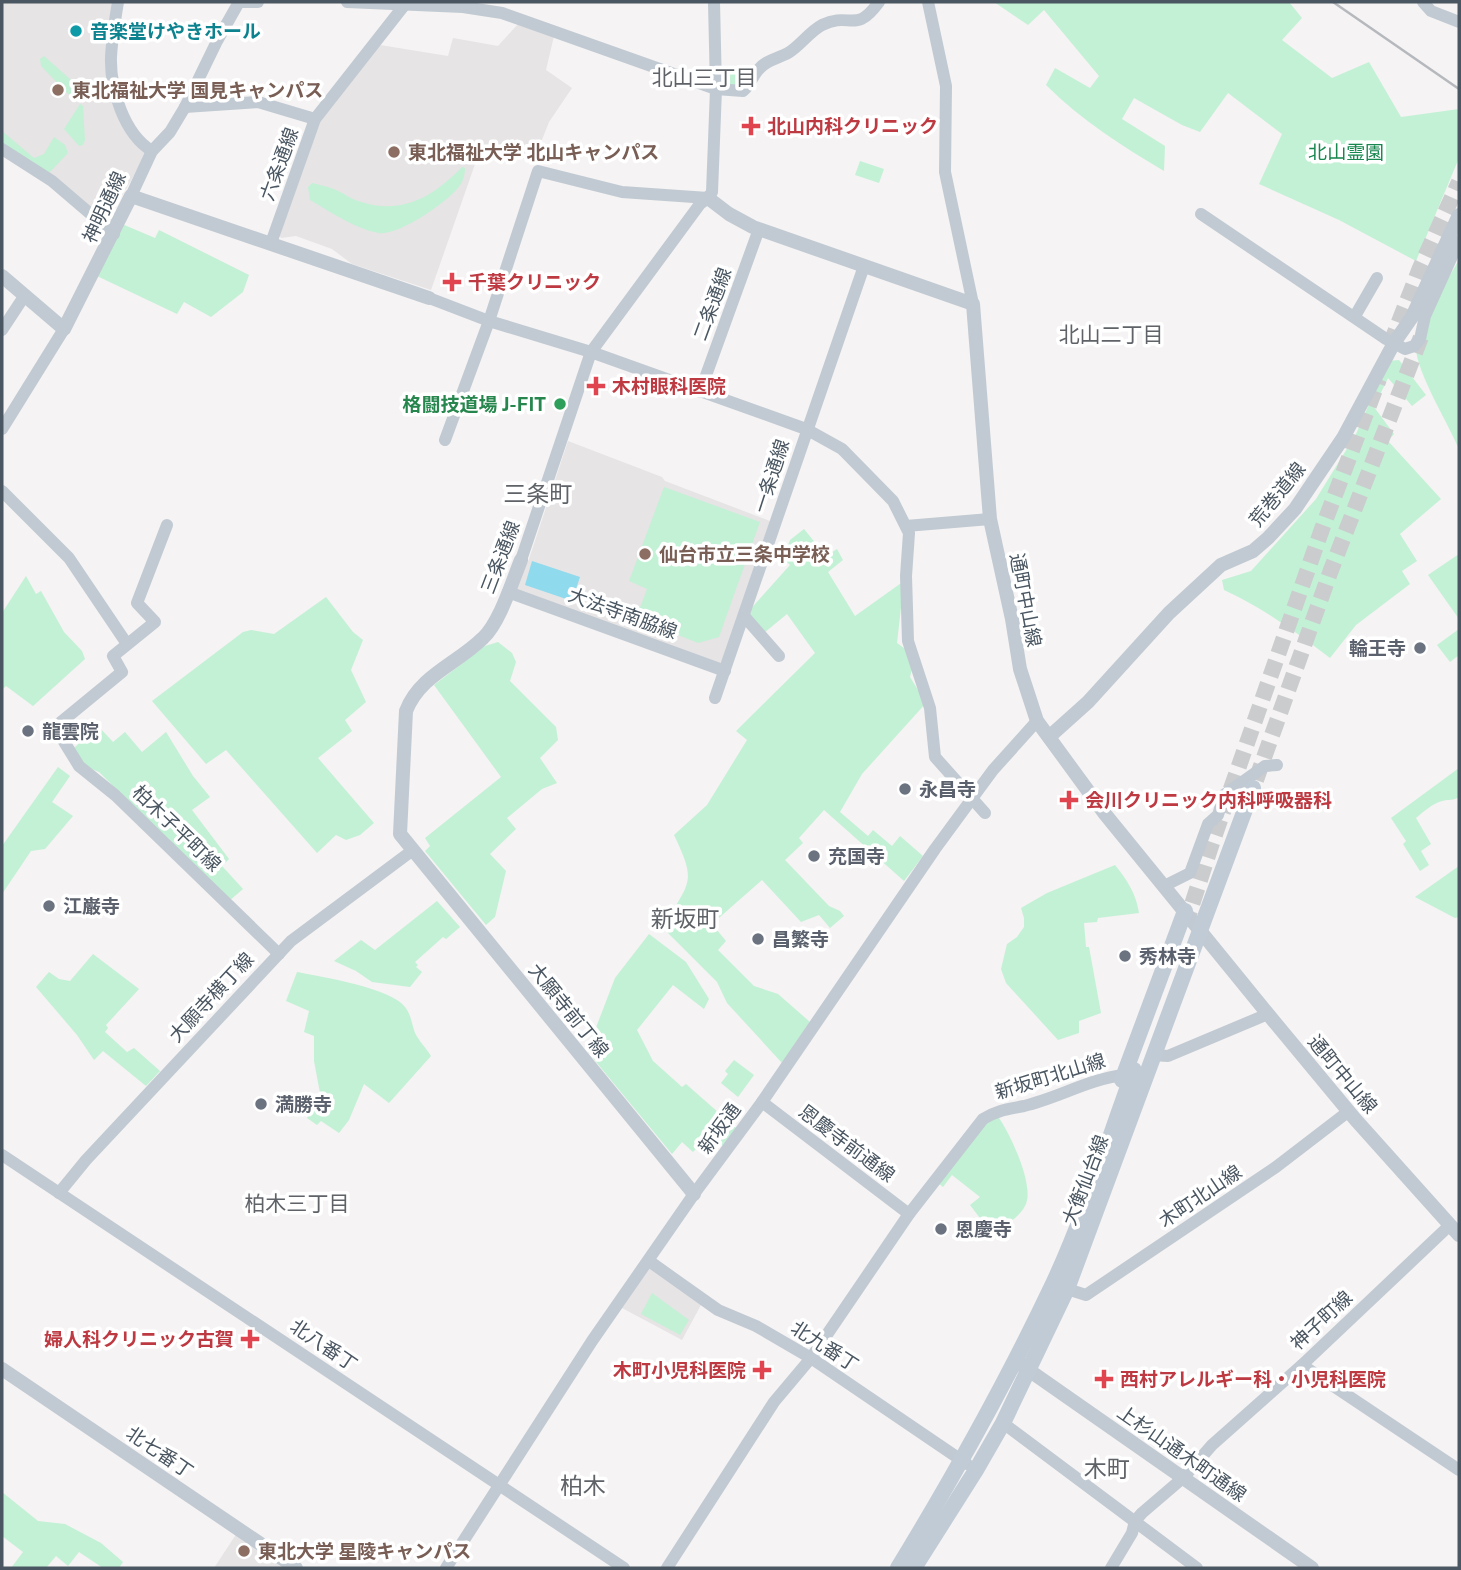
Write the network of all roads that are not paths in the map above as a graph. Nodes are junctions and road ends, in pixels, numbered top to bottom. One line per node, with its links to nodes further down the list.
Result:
1 (118, 2): 16 (street)
2 (239, 2): 3 (street); 13 (street, 神明通線)
3 (258, 2)
4 (347, 2): 9 (street)
5 (714, 2): 12 (street)
6 (878, 2): 12 (street)
7 (928, 2): 30 (street)
8 (1414, 2): 10 (street)
9 (406, 4): 12 (street); 14 (street, 六条通線)
10 (1427, 6): 11 (street)
11 (1459, 22)
12 (716, 89): 18 (street)
13 (185, 107): 14 (street); 16 (street, 神明通線)
14 (315, 119): 24 (street, 六条通線)
15 (2, 149): 22 (street)
16 (152, 151): 17 (street, 神明通線)
17 (131, 196): 22 (street, 神明通線); 24 (street)
18 (708, 198): 21 (street); 32 (street); 36 (street, 三条通線)
19 (1201, 214): 31 (street)
20 (1459, 215): 35 (street, 荒巻道線)
21 (759, 229): 25 (street); 37 (street, 二条通線)
22 (114, 234): 33 (street, 神明通線)
23 (1459, 242): 35 (street)
24 (271, 243): 29 (street)
25 (864, 266): 30 (street); 40 (street, 一条通線)
26 (2, 276): 28 (street)
27 (1377, 278): 31 (street)
28 (26, 295): 33 (street); 34 (street)
29 (429, 298): 32 (street)
30 (973, 304): 43 (street, 通町中山線)
31 (1355, 316): 35 (street)
32 (489, 321): 36 (street); 41 (street)
33 (64, 329): 38 (street, 神明通線)
34 (2, 330)
35 (1394, 343): 54 (street, 荒巻道線)
36 (591, 352): 37 (street); 46 (street, 三条通線)
37 (700, 392): 40 (street)
38 (6, 412): 39 (street, 神明通線)
39 (2, 429)
40 (806, 429): 45 (street); 48 (street, 一条通線)
41 (445, 440)
42 (2, 491): 49 (street)
43 (990, 519): 45 (street); 53 (street, 通町中山線)
44 (167, 525): 49 (street)
45 (906, 526): 57 (street)
46 (521, 560): 47 (street, 三条通線)
47 (508, 592): 51 (street, 大法寺南脇線); 59 (street, 三条通線)
48 (744, 615): 50 (street); 51 (street, 一条通線)
49 (127, 644): 63 (street, 柏木子平町線)
50 (779, 656)
51 (724, 671): 52 (street, 一条通線)
52 (715, 698)
53 (1037, 721): 54 (street, 通町中山線); 57 (street, 新坂通)
54 (1049, 737): 60 (street, 通町中山線)
55 (1277, 765): 60 (street)
56 (1253, 788): 62 (main road, 大衡仙台線)
57 (972, 800): 58 (street); 67 (street, 新坂通)
58 (985, 813)
59 (413, 850): 63 (street, 大願寺横丁線); 71 (street, 大願寺前丁線)
60 (1164, 886): 61 (street, 通町中山線)
61 (1185, 911): 62 (street, 通町中山線); 66 (main road)
62 (1200, 929): 64 (street, 通町中山線); 65 (main road, 大衡仙台線)
63 (279, 954): 70 (street, 大願寺横丁線)
64 (1268, 1014): 65 (street); 68 (street, 通町中山線)
65 (1153, 1055): 75 (main road, 大衡仙台線)
66 (1129, 1072): 72 (street, 新坂町北山線); 77 (main road)
67 (762, 1102): 71 (street, 新坂通); 72 (street, 恩慶寺前通線)
68 (1349, 1111): 73 (street, 通町中山線); 75 (street, 木町北山線)
69 (2, 1155): 70 (street, 北八番丁)
70 (59, 1193): 86 (street, 北八番丁)
71 (694, 1194): 74 (street, 新坂通)
72 (909, 1214): 76 (street, 新坂町北山線)
73 (1455, 1230): 78 (street, 神子町線)
74 (649, 1261): 76 (street, 北九番丁); 86 (street, 新坂通)
75 (1066, 1289): 80 (main road, 大衡仙台線)
76 (811, 1358): 82 (street, 北九番丁); 91 (street, 新坂町北山線)
77 (1015, 1361): 80 (street, 上杉山通木町通線); 82 (main road)
78 (1302, 1365): 84 (street); 85 (street, 神子町線)
79 (2, 1368): 88 (street, 北七番丁)
80 (1030, 1371): 81 (main road, 大衡仙台線); 85 (street, 上杉山通木町通線)
81 (1003, 1423): 83 (main road, 大衡仙台線); 87 (street)
82 (960, 1460): 83 (street, 北九番丁); 92 (main road)
83 (976, 1470): 93 (main road, 大衡仙台線)
84 (1459, 1470)
85 (1184, 1477): 87 (street, 神子町線); 96 (street, 上杉山通木町通線)
86 (500, 1486): 89 (street, 新坂通); 90 (street, 北八番丁)
87 (1135, 1521): 94 (street, 神子町線); 95 (street)
88 (296, 1568)
89 (446, 1568)
90 (624, 1568)
91 (667, 1568)
92 (898, 1568)
93 (914, 1568)
94 (1111, 1568)
95 (1197, 1568)
96 (1312, 1568)

